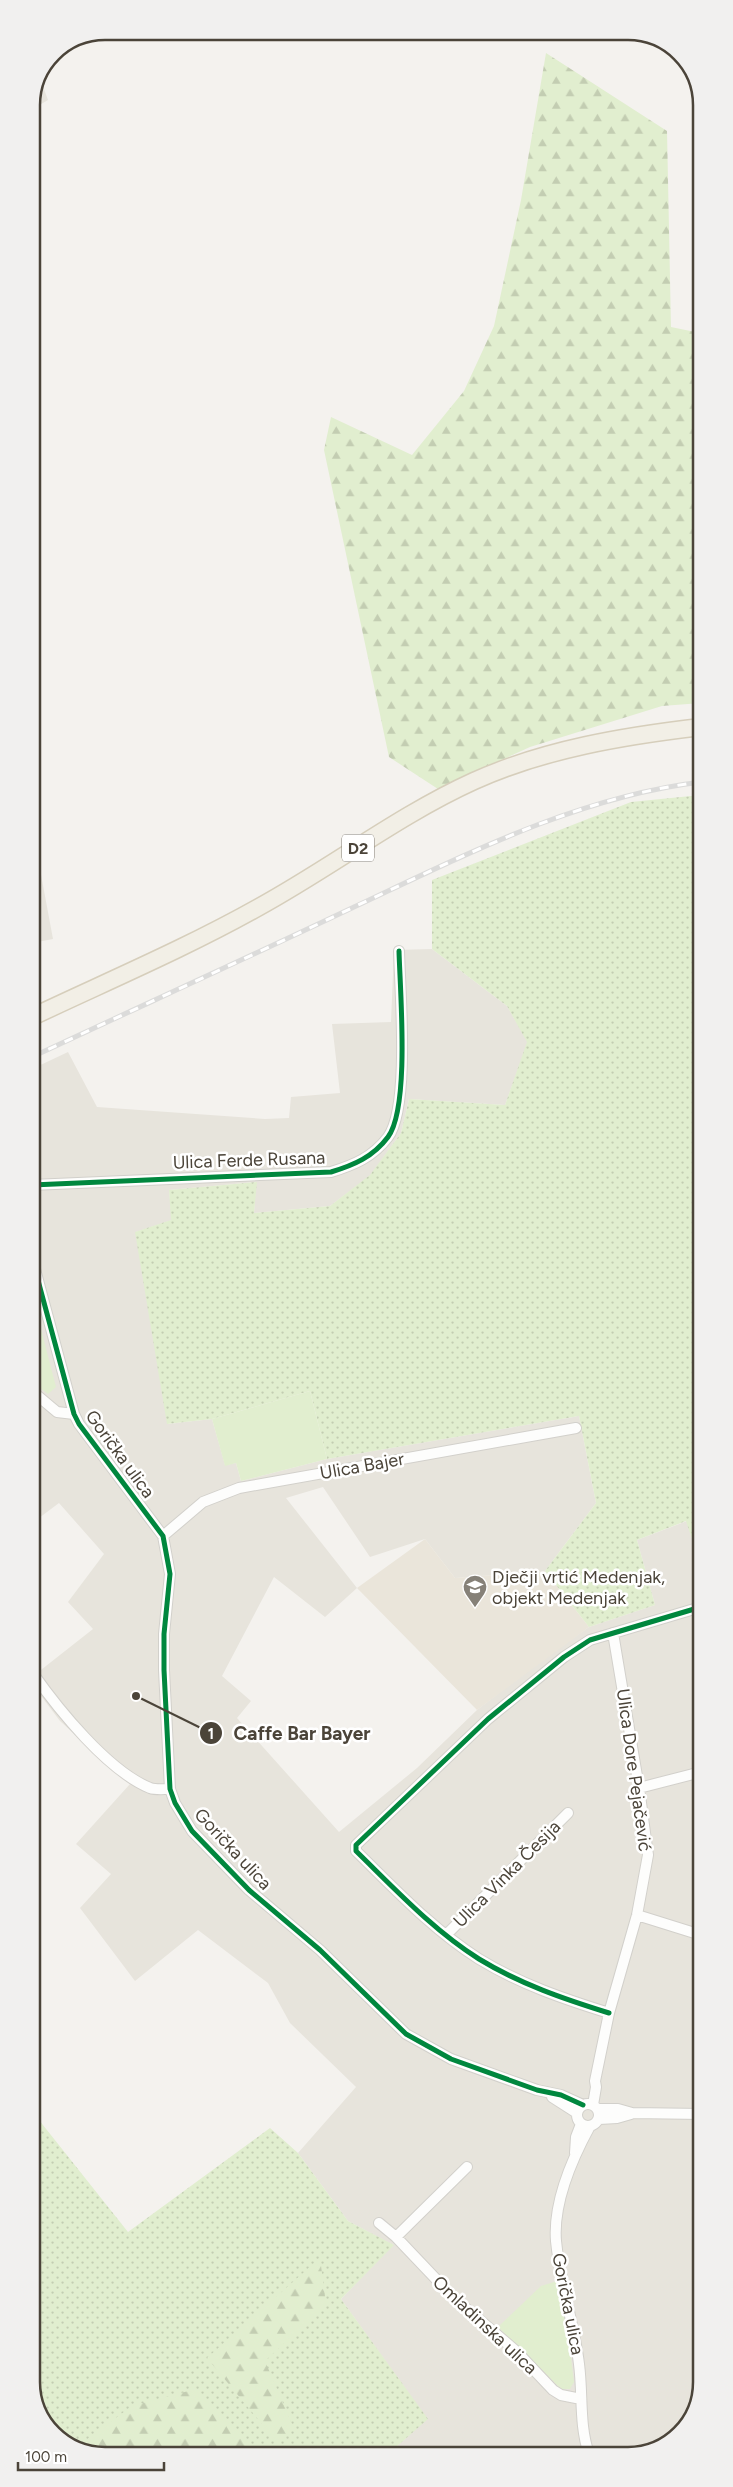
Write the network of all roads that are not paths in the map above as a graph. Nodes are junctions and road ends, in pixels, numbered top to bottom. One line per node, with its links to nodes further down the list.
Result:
1 (693, 728): 3 (main road, D2)
2 (398, 952): 4 (street, Ulica Ferde Rusana)
3 (40, 1013)
4 (40, 1185)
5 (40, 1288): 7 (street, Gorička ulica)
6 (40, 1398): 7 (street, Gorička ulica)
7 (74, 1414): 9 (street, Gorička ulica)
8 (576, 1428): 9 (street, Ulica Bajer)
9 (163, 1536): 15 (street, Gorička ulica)
10 (693, 1609): 11 (street)
11 (613, 1633): 14 (street, Ulica Dore Pejačević); 19 (street, Ulica Vinka Česija)
12 (40, 1683): 15 (street)
13 (693, 1774): 14 (street)
14 (640, 1788): 17 (street, Ulica Dore Pejačević)
15 (170, 1789): 21 (street, Gorička ulica)
16 (568, 1813): 19 (street, Ulica Vinka Česija)
17 (637, 1915): 18 (street); 20 (street, Ulica Dore Pejačević)
18 (693, 1932)
19 (446, 1935): 20 (street, Ulica Vinka Česija)
20 (609, 2013): 21 (street, Ulica Dore Pejačević)
21 (589, 2109): 22 (street); 23 (street); 23 (street)
22 (693, 2114)
23 (586, 2125): 27 (street, Gorička ulica)
24 (467, 2167): 26 (street)
25 (379, 2223): 26 (street, Omladinska ulica)
26 (396, 2238): 27 (street, Omladinska ulica)
27 (581, 2399): 28 (street, Gorička ulica)
28 (587, 2447)

